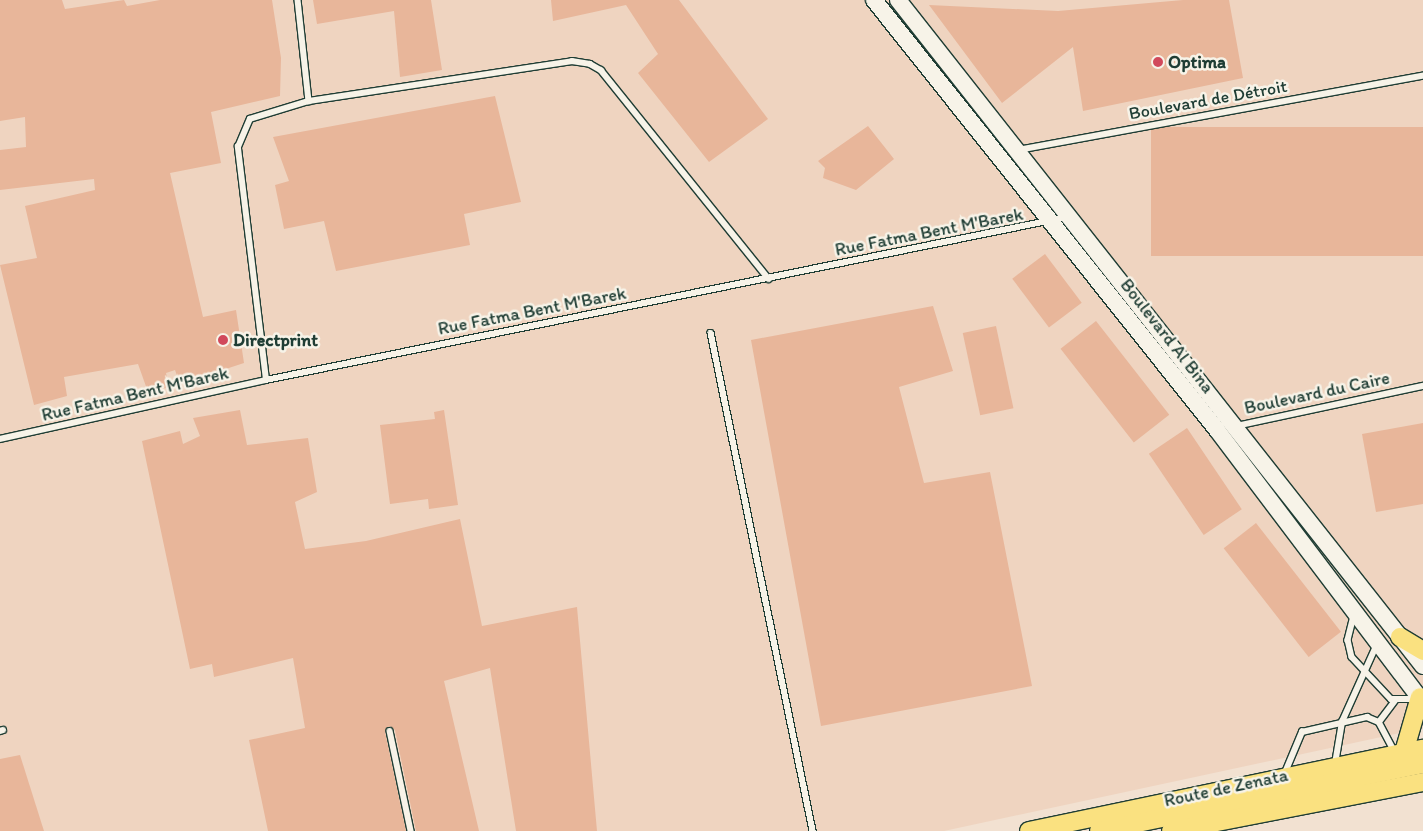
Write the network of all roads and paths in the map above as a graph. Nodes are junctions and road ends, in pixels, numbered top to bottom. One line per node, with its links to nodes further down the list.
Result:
1 (298, 0): 5 (lane)
2 (874, 0): 7 (main road, Boulevard Al Bina)
3 (898, 0): 6 (main road, Boulevard Al Bina)
4 (1423, 76): 6 (lane, Boulevard de Détroit)
5 (309, 101): 10 (lane); 12 (lane)
6 (1019, 150): 7 (lane, Boulevard de Détroit); 8 (main road, Boulevard Al Bina)
7 (1000, 159): 9 (main road, Boulevard Al Bina)
8 (1070, 216): 9 (lane, Rue Fatma Bent M'Barek); 14 (main road, Boulevard Al Bina)
9 (1051, 223): 10 (lane, Rue Fatma Bent M'Barek); 15 (main road, Boulevard Al Bina)
10 (770, 279): 12 (lane, Rue Fatma Bent M'Barek)
11 (710, 333): 36 (lane)
12 (266, 380): 16 (lane, Rue Fatma Bent M'Barek)
13 (1423, 386): 14 (lane, Boulevard du Caire)
14 (1237, 426): 15 (lane, Boulevard du Caire); 18 (main road, Boulevard Al Bina)
15 (1216, 430): 17 (main road, Boulevard Al Bina)
16 (0, 439)
17 (1355, 611): 19 (main road, Boulevard Al Bina); 22 (lane)
18 (1400, 637): 20 (main road); 21 (main road, Boulevard Al Bina)
19 (1378, 642): 22 (lane); 23 (main road, Boulevard Al Bina)
20 (1423, 651)
21 (1423, 666)
22 (1365, 671): 24 (lane); 25 (lane)
23 (1421, 700): 24 (lane); 29 (main road)
24 (1395, 701): 26 (lane)
25 (1342, 722): 26 (lane); 32 (lane); 33 (lane)
26 (1379, 722): 29 (lane)
27 (390, 731): 35 (lane)
28 (1423, 749): 29 (main road, Route de Zenata)
29 (1400, 753): 32 (main road, Route de Zenata)
30 (1423, 754): 38 (main road, Route de Zenata)
31 (1423, 764): 39 (main road, Route de Zenata)
32 (1335, 766): 33 (main road, Route de Zenata)
33 (1284, 776): 37 (main road, Route de Zenata)
34 (1423, 782): 40 (main road, Route de Zenata)
35 (411, 831)
36 (813, 831)
37 (1029, 831)
38 (1055, 831)
39 (1099, 831)
40 (1171, 831)

